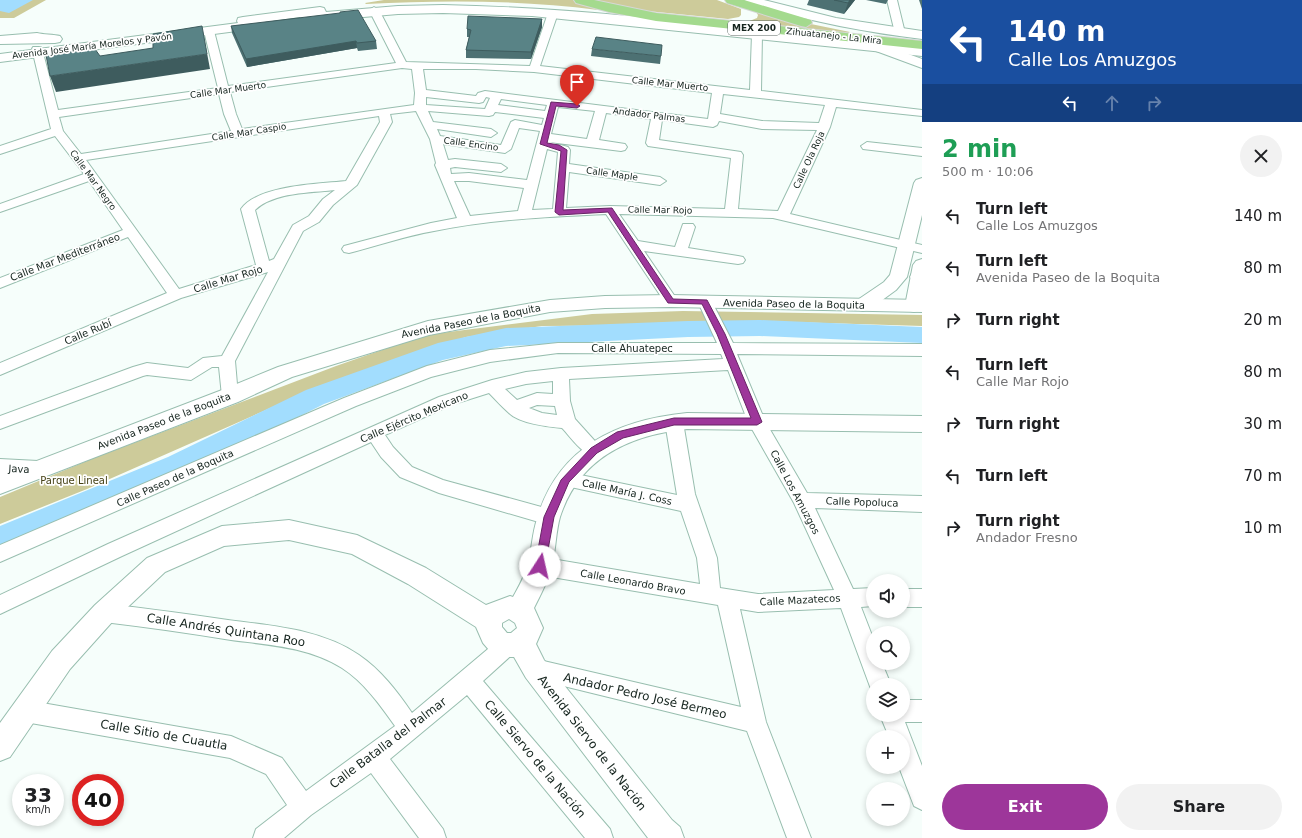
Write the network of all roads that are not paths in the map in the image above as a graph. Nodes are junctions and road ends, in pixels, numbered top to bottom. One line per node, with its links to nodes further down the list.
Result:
1 (580, 0): 7 (highway, Zihuatanejo - La Mira / MEX 200)
2 (727, 0): 11 (highway)
3 (731, 0): 22 (highway, Zihuatanejo - La Mira / MEX 200)
4 (751, 0): 16 (main road)
5 (892, 0): 16 (street)
6 (326, 1): 9 (main road)
7 (589, 2): 11 (highway, Zihuatanejo - La Mira / MEX 200)
8 (367, 3): 10 (main road); 11 (main road); 13 (main road, Avenida José María Morelos y Pavón); 20 (main road, Avenida José María Morelos y Pavón); 29 (street)
9 (231, 13)
10 (553, 13): 14 (main road); 31 (street)
11 (635, 13): 12 (highway, Zihuatanejo - La Mira / MEX 200)
12 (656, 17): 14 (highway); 23 (highway, Zihuatanejo - La Mira / MEX 200)
13 (279, 19): 15 (main road, Avenida José María Morelos y Pavón); 25 (main road, Avenida José María Morelos y Pavón)
14 (684, 26): 17 (main road)
15 (209, 31): 25 (main road, Avenida José María Morelos y Pavón); 32 (street)
16 (900, 33): 19 (main road)
17 (757, 34): 24 (main road); 35 (street)
18 (64, 35): 20 (main road, Avenida José María Morelos y Pavón)
19 (922, 35)
20 (22, 39): 21 (main road, Avenida José María Morelos y Pavón)
21 (0, 40)
22 (922, 40)
23 (922, 45)
24 (882, 48): 26 (main road); 28 (street)
25 (38, 51): 27 (main road, Avenida José María Morelos y Pavón); 44 (street, Calle Mar Negro)
26 (922, 52)
27 (0, 58)
28 (922, 64)
29 (402, 65): 30 (street, Calle Mar Muerto); 32 (street, Calle Mar Muerto)
30 (418, 66): 31 (street, Calle Mar Muerto); 34 (street)
31 (534, 69): 33 (street, Calle Mar Muerto)
32 (225, 90): 44 (street, Calle Mar Muerto); 50 (street)
33 (718, 90): 35 (street, Calle Mar Muerto); 46 (street)
34 (421, 93): 36 (street, Andador Palmas); 38 (street)
35 (755, 94): 37 (street, Calle Mar Muerto)
36 (498, 96): 39 (street, Andador Palmas); 42 (street)
37 (832, 103): 43 (street, Calle Mar Muerto); 48 (street, Calle Ola Roja)
38 (420, 107): 41 (street, Calle Mar Caspio); 42 (street); 47 (street)
39 (551, 109): 40 (street, Andador Palmas); 42 (street); 52 (street)
40 (601, 109): 45 (street, Andador Palmas); 54 (street)
41 (388, 111): 50 (street, Calle Mar Caspio); 67 (street)
42 (490, 111)
43 (922, 113)
44 (53, 114): 49 (street, Calle Mar Negro)
45 (657, 116): 46 (street, Andador Palmas); 72 (street)
46 (714, 120): 48 (street, Andador Palmas)
47 (430, 125): 51 (street); 53 (street)
48 (824, 127): 74 (street, Calle Ola Roja)
49 (57, 132): 57 (street); 59 (street, Calle Mar Negro)
50 (238, 133): 59 (street, Calle Mar Caspio)
51 (491, 133)
52 (545, 136): 53 (street, Calle Encino); 54 (street); 61 (street); 68 (street)
53 (436, 139): 60 (street)
54 (592, 143): 56 (street)
55 (867, 146): 58 (street)
56 (621, 147)
57 (0, 150)
58 (922, 152)
59 (78, 158): 63 (street, Calle Mar Negro)
60 (441, 165): 62 (street); 64 (street)
61 (564, 167): 65 (street, Calle Maple); 71 (street)
62 (501, 168)
63 (92, 176): 69 (street); 77 (street, Calle Mar Negro)
64 (446, 178): 68 (street); 75 (street)
65 (660, 181)
66 (922, 183): 78 (street)
67 (349, 184): 84 (street); 85 (street)
68 (533, 186): 73 (street)
69 (0, 208)
70 (610, 210): 71 (street, Calle Mar Rojo); 72 (street, Calle Mar Rojo); 79 (street)
71 (559, 212): 73 (street, Calle Mar Rojo)
72 (731, 212): 74 (street, Calle Mar Rojo)
73 (524, 214): 75 (street, Calle Mar Rojo)
74 (783, 215): 78 (street, Calle Mar Rojo)
75 (465, 221): 80 (street, Calle Mar Rojo)
76 (688, 227): 82 (street)
77 (130, 232): 87 (street, Calle Mar Mediterráneo); 88 (street, Calle Mar Negro)
78 (905, 245): 81 (street, Calle Mar Rojo); 90 (street)
79 (634, 246): 82 (street); 89 (street)
80 (349, 249)
81 (922, 249)
82 (680, 252): 83 (street)
83 (738, 260)
84 (280, 262): 85 (street, Calle Mar Rojo); 95 (street)
85 (264, 268): 88 (street, Calle Mar Rojo)
86 (921, 274): 91 (street)
87 (0, 283)
88 (176, 295): 96 (street, Calle Rubí)
89 (671, 301): 92 (main road, Avenida Paseo de la Boquita); 99 (main road, Avenida Paseo de la Boquita)
90 (864, 305): 91 (main road, Avenida Paseo de la Boquita); 92 (main road, Avenida Paseo de la Boquita)
91 (918, 306)
92 (709, 310): 93 (street, Calle Los Amuzgos)
93 (727, 349): 94 (street, Calle Ahuatepec); 97 (street, Calle Ejército Mexicano); 101 (street, Calle Ahuatepec); 105 (street, Calle Los Amuzgos)
94 (922, 350)
95 (228, 361): 99 (street); 106 (street)
96 (0, 369)
97 (561, 374): 98 (street, Calle Ejército Mexicano); 100 (street)
98 (492, 386): 102 (street); 108 (street, Calle Ejército Mexicano)
99 (230, 396): 111 (main road, Avenida Paseo de la Boquita)
100 (562, 401): 102 (street); 103 (street)
101 (350, 402): 118 (street, Calle Paseo de la Boquita)
102 (515, 409): 103 (street)
103 (568, 422): 109 (street)
104 (674, 422): 105 (street); 109 (street); 116 (street)
105 (757, 422): 107 (street); 114 (street, Calle Los Amuzgos)
106 (0, 423)
107 (922, 424)
108 (374, 433): 117 (street); 125 (street, Calle Ejército Mexicano)
109 (594, 450): 112 (street)
110 (0, 468): 111 (street, Java)
111 (38, 470): 113 (main road, Avenida Paseo de la Boquita)
112 (566, 480): 116 (street, Calle María J. Coss); 117 (street)
113 (0, 485)
114 (802, 500): 115 (street, Calle Popoluca); 121 (street, Calle Los Amuzgos)
115 (922, 504)
116 (688, 505): 120 (street)
117 (549, 517): 119 (street)
118 (0, 554)
119 (540, 566): 120 (street, Calle Leonardo Bravo); 126 (street)
120 (719, 597): 121 (street, Calle Mazatecos); 136 (street)
121 (847, 597): 122 (street, Calle Mazatecos); 131 (street, Calle Los Amuzgos)
122 (866, 598)
123 (910, 598): 124 (street)
124 (922, 598)
125 (0, 605)
126 (519, 610): 128 (street); 129 (street)
127 (104, 613): 128 (street); 133 (street); 137 (street, Calle Andrés Quintana Roo)
128 (489, 621): 129 (street)
129 (515, 644): 130 (street, Avenida Siervo de la Nación); 132 (street, Calle Batalla del Palmar)
130 (535, 670): 136 (street, Andador Pedro José Bermeo); 143 (street, Avenida Siervo de la Nación)
131 (877, 678)
132 (468, 680): 137 (street, Calle Batalla del Palmar); 146 (street, Calle Siervo de la Nación)
133 (25, 711): 138 (street); 142 (street, Calle Sitio de Cuautla)
134 (910, 711): 135 (street)
135 (922, 711)
136 (756, 722): 147 (street)
137 (410, 729): 139 (street, Calle Batalla del Palmar)
138 (0, 747)
139 (374, 757): 142 (street, Calle Batalla del Palmar); 145 (street)
140 (910, 765): 141 (street)
141 (922, 798)
142 (303, 807): 144 (street, Calle Batalla del Palmar)
143 (660, 836)
144 (268, 837)
145 (434, 838)
146 (601, 838)
147 (799, 838)

